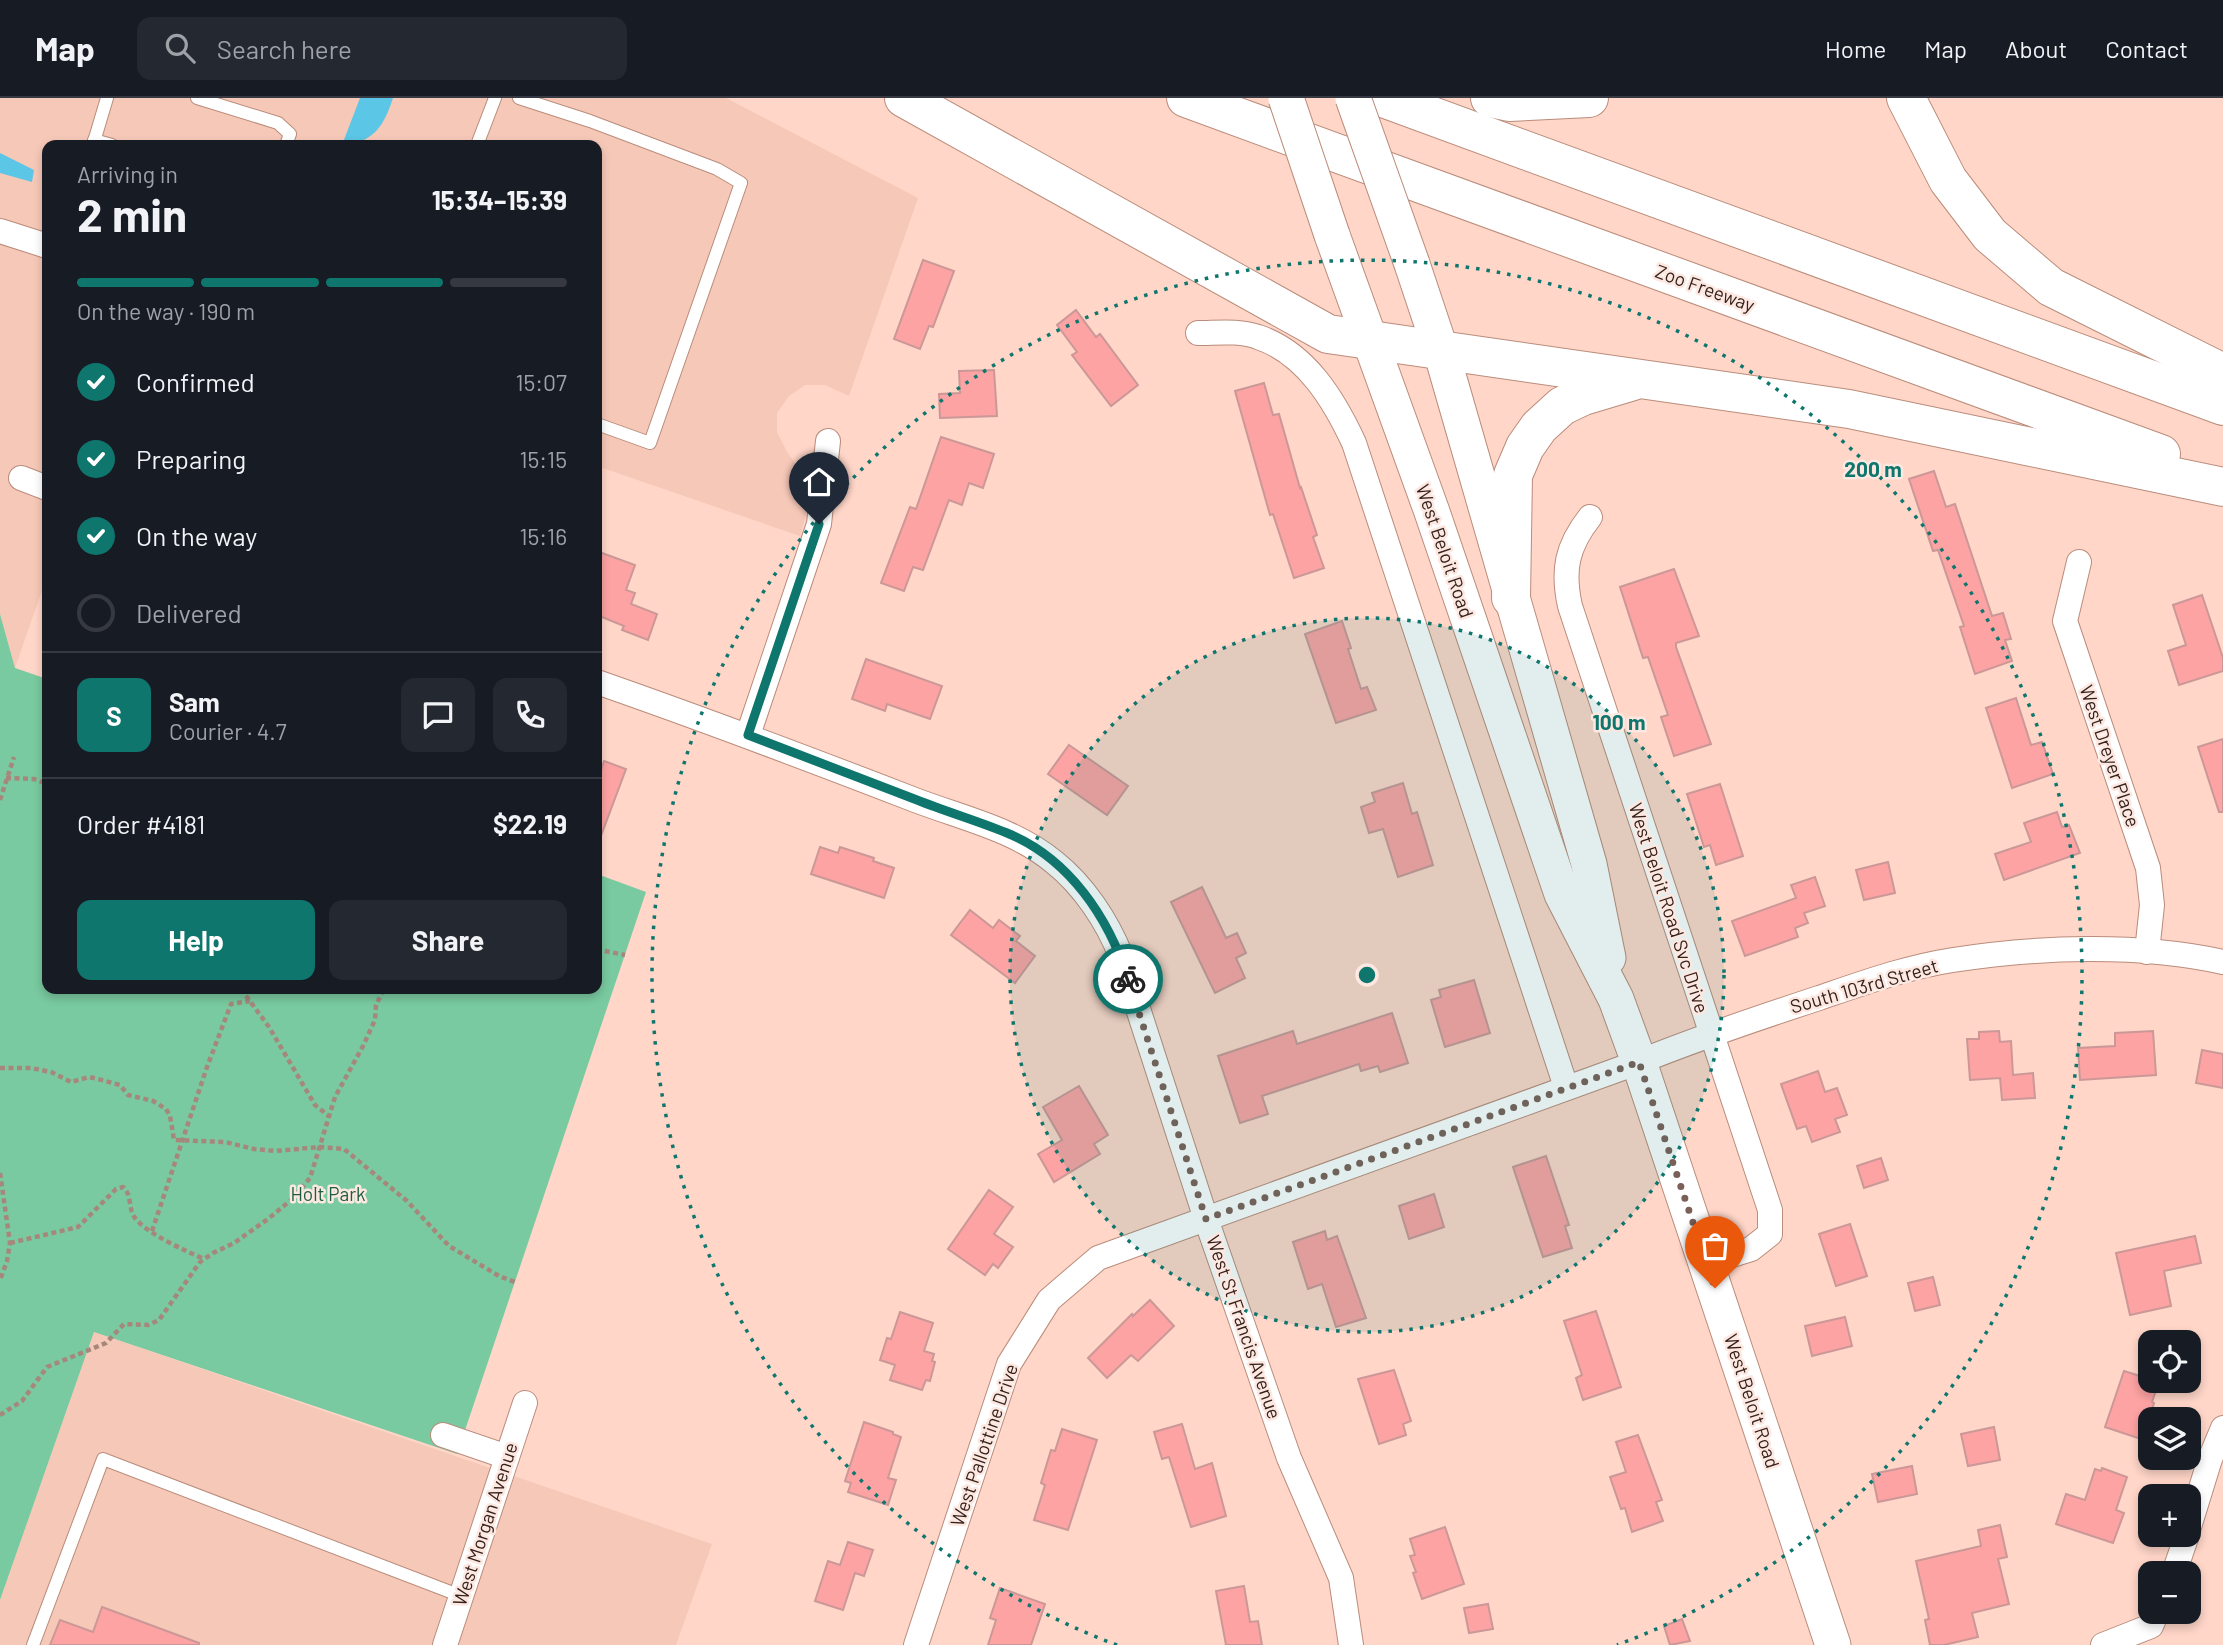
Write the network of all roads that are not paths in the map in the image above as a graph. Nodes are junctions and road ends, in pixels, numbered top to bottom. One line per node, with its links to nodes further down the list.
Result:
1 (107, 98): 13 (lane)
2 (197, 98): 14 (lane)
3 (495, 98): 15 (lane)
4 (519, 98): 24 (lane)
5 (904, 98): 19 (highway)
6 (1186, 98): 26 (highway, Zoo Freeway)
7 (1286, 98): 19 (main road, West Beloit Road, bridge)
8 (1353, 98): 20 (main road, West Beloit Road, bridge)
9 (1383, 98): 23 (highway)
10 (1490, 98): 11 (highway)
11 (1589, 98)
12 (1906, 98): 21 (highway)
13 (95, 140)
14 (288, 140)
15 (479, 140)
16 (0, 231): 17 (street)
17 (42, 244)
18 (1198, 333): 40 (street)
19 (1371, 341): 20 (highway); 37 (main road, West Beloit Road)
20 (1441, 351): 22 (highway); 32 (main road, West Beloit Road)
21 (2223, 373)
22 (1643, 378): 29 (highway); 32 (highway)
23 (2223, 406)
24 (602, 426)
25 (828, 441): 34 (street)
26 (2223, 477)
27 (21, 478): 28 (street)
28 (42, 486)
29 (2223, 487)
30 (1590, 517): 38 (street, West Beloit Road Svc Drive)
31 (2079, 562): 35 (street, West Dreyer Place)
32 (1511, 598): 37 (main road, West Beloit Road)
33 (602, 683): 34 (street, West St Francis Avenue)
34 (748, 735): 41 (street, West St Francis Avenue)
35 (2147, 951): 36 (street, South 103rd Street); 38 (street, South 103rd Street)
36 (2223, 962)
37 (1616, 999): 39 (main road, West Beloit Road)
38 (1711, 1033): 39 (street, South 103rd Street); 42 (street, West Beloit Road Svc Drive)
39 (1639, 1062): 40 (street, West Pallottine Drive); 42 (main road, West Beloit Road)
40 (1566, 1087): 41 (street, West Pallottine Drive)
41 (1206, 1219): 52 (street, West Pallottine Drive); 53 (street, West St Francis Avenue)
42 (1706, 1262): 54 (main road, West Beloit Road)
43 (525, 1403): 46 (street, West Morgan Avenue)
44 (2223, 1428): 47 (street)
45 (443, 1434): 46 (street)
46 (507, 1457): 48 (street, West Morgan Avenue)
47 (2201, 1488)
48 (461, 1596): 50 (lane); 51 (street, West Morgan Avenue)
49 (2152, 1624): 55 (street)
50 (33, 1645)
51 (445, 1645)
52 (916, 1645)
53 (1351, 1645)
54 (1833, 1645)
55 (2103, 1645)

